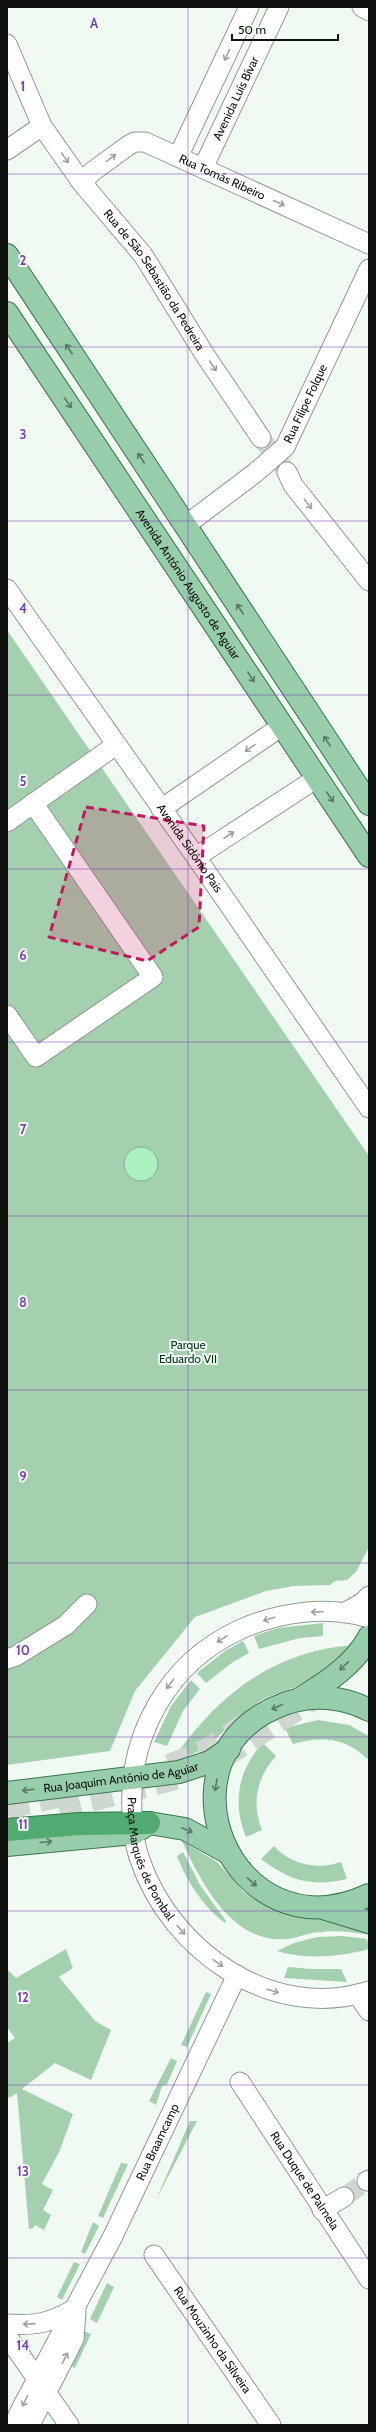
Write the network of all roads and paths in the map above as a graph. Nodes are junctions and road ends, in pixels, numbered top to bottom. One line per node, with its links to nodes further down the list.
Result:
1 (249, 7): 8 (street, one-way to 8)
2 (279, 7): 9 (street, Avenida Luís Bívar)
3 (362, 7): 4 (street)
4 (369, 10)
5 (7, 44): 6 (street, Rua de São Sebastião da Pedreira)
6 (42, 126): 7 (street); 10 (street, Rua de São Sebastião da Pedreira, one-way to 10)
7 (7, 150)
8 (178, 157): 9 (street, Rua Tomás Ribeiro); 10 (street, Rua Tomás Ribeiro, one-way to 8)
9 (203, 168): 11 (street, Rua Tomás Ribeiro, one-way to 11)
10 (82, 183): 15 (street, Rua de São Sebastião da Pedreira, one-way to 15)
11 (369, 244)
12 (7, 255): 17 (main road, one-way to 12)
13 (369, 269): 20 (street, Rua Filipe Folque)
14 (7, 313): 18 (main road, Avenida António Augusto de Aguiar, one-way to 18)
15 (261, 438)
16 (287, 472): 23 (street, one-way to 23)
17 (154, 478): 18 (main road); 20 (main road)
18 (130, 495): 19 (main road, Avenida António Augusto de Aguiar)
19 (150, 525): 20 (main road); 22 (main road, Avenida António Augusto de Aguiar)
20 (186, 525): 21 (main road)
21 (201, 549): 22 (main road); 25 (main road, one-way to 21)
22 (175, 563): 26 (main road, Avenida António Augusto de Aguiar)
23 (369, 581)
24 (7, 589): 28 (street, Avenida Sidónio Pais)
25 (259, 638): 26 (main road); 30 (main road, one-way to 25)
26 (235, 653): 27 (main road, Avenida António Augusto de Aguiar, one-way to 27)
27 (282, 726): 29 (main road, Avenida António Augusto de Aguiar); 33 (street, one-way to 33)
28 (116, 745): 31 (street); 33 (street, Avenida Sidónio Pais)
29 (317, 778): 36 (main road, Avenida António Augusto de Aguiar, one-way to 36); 37 (street, one-way to 29)
30 (356, 785): 32 (main road); 34 (main road)
31 (33, 803): 35 (street); 38 (street)
32 (369, 804)
33 (161, 809): 37 (street, Avenida Sidónio Pais)
34 (369, 818)
35 (7, 822)
36 (369, 856)
37 (196, 857): 39 (street, Avenida Sidónio Pais)
38 (7, 1015)
39 (369, 1108)
40 (369, 1596): 42 (street)
41 (87, 1604): 45 (street)
42 (344, 1613): 43 (street, Praça Marquês de Pombal); 49 (street, Praça Marquês de Pombal, one-way to 49)
43 (369, 1618)
44 (369, 1637): 46 (main road, one-way to 46)
45 (7, 1659)
46 (298, 1700): 47 (main road); 48 (main road, one-way to 48)
47 (369, 1710)
48 (229, 1749): 49 (main road, Rua Joaquim António de Aguiar); 54 (main road, one-way to 54)
49 (134, 1777): 50 (main road, Rua Joaquim António de Aguiar, one-way to 50); 51 (street, Praça Marquês de Pombal)
50 (7, 1792)
51 (139, 1827): 52 (highway); 53 (main road, one-way to 51); 54 (main road, one-way to 54); 58 (street, Praça Marquês de Pombal, one-way to 58)
52 (7, 1830)
53 (7, 1845)
54 (227, 1852): 56 (main road, one-way to 56)
55 (369, 1895): 56 (main road)
56 (321, 1907): 57 (main road)
57 (369, 1922)
58 (237, 1976): 59 (street, Praça Marquês de Pombal, one-way to 59); 66 (street, Rua Braamcamp)
59 (363, 1993): 60 (street)
60 (369, 2011)
61 (240, 2082): 63 (street, Rua Duque de Palmela)
62 (344, 2197): 63 (street)
63 (322, 2210): 65 (street, Rua Duque de Palmela)
64 (154, 2255): 73 (street, Rua Mouzinho da Silveira)
65 (369, 2279)
66 (76, 2308): 67 (street, one-way to 67); 69 (street, Rua Braamcamp)
67 (7, 2324)
68 (7, 2336): 69 (street)
69 (42, 2386): 70 (street, Rua Braamcamp, one-way to 70); 71 (street, Rua Braamcamp); 72 (street)
70 (15, 2425)
71 (30, 2425)
72 (69, 2425)
73 (271, 2425)

